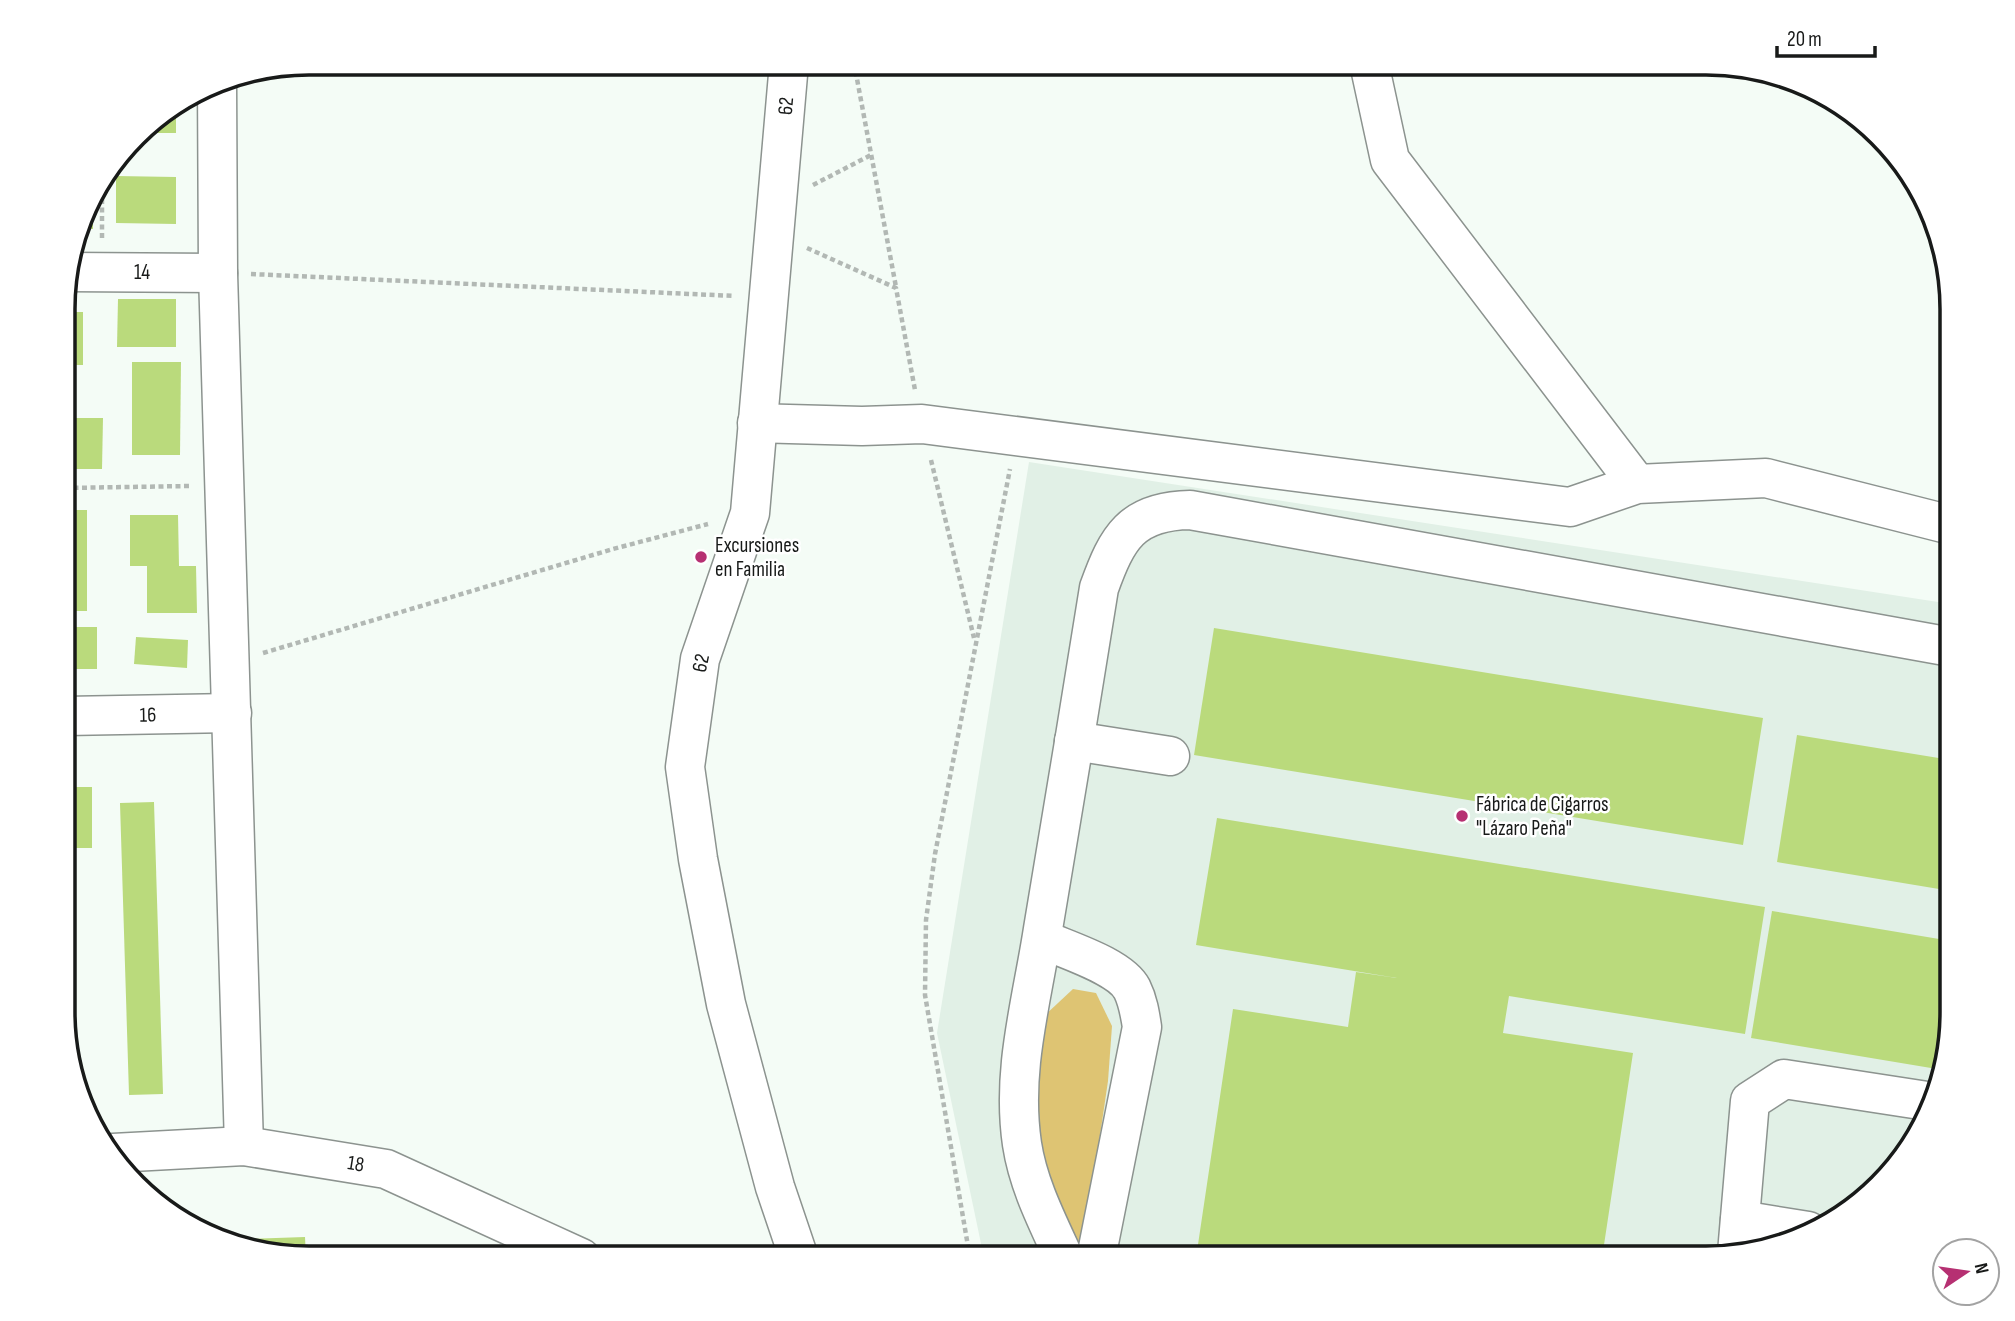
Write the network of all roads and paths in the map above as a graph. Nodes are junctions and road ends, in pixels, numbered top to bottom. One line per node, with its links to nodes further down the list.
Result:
1 (788, 75): 7 (street, 62)
2 (856, 75): 5 (path)
3 (1372, 75): 15 (street)
4 (217, 94): 9 (street)
5 (871, 155): 7 (path); 10 (path)
6 (96, 214): 8 (path)
7 (776, 218): 10 (path); 11 (street, 62)
8 (85, 272): 9 (street, 14)
9 (218, 273): 11 (path); 16 (street)
10 (896, 288): 13 (path)
11 (768, 297): 12 (street, 62)
12 (757, 423): 13 (street); 18 (street, 62)
13 (922, 424): 14 (street); 20 (path)
14 (1016, 437): 15 (street); 20 (path)
15 (1637, 484): 19 (street)
16 (225, 486): 17 (path); 22 (street)
17 (75, 488)
18 (750, 513): 22 (path); 36 (street, 62)
19 (1939, 522)
20 (975, 643): 37 (path)
21 (1939, 645): 25 (street)
22 (230, 663): 23 (street)
23 (232, 713): 24 (street, 16); 29 (street)
24 (75, 716)
25 (1074, 741): 26 (street); 27 (street)
26 (1170, 756)
27 (1042, 939): 33 (street); 34 (street)
28 (1922, 1100): 32 (street)
29 (244, 1146): 30 (street, 18); 35 (street, 18)
30 (123, 1152)
31 (1781, 1233): 32 (street)
32 (1739, 1236)
33 (1057, 1245)
34 (1099, 1245)
35 (553, 1246)
36 (795, 1246)
37 (968, 1246)

